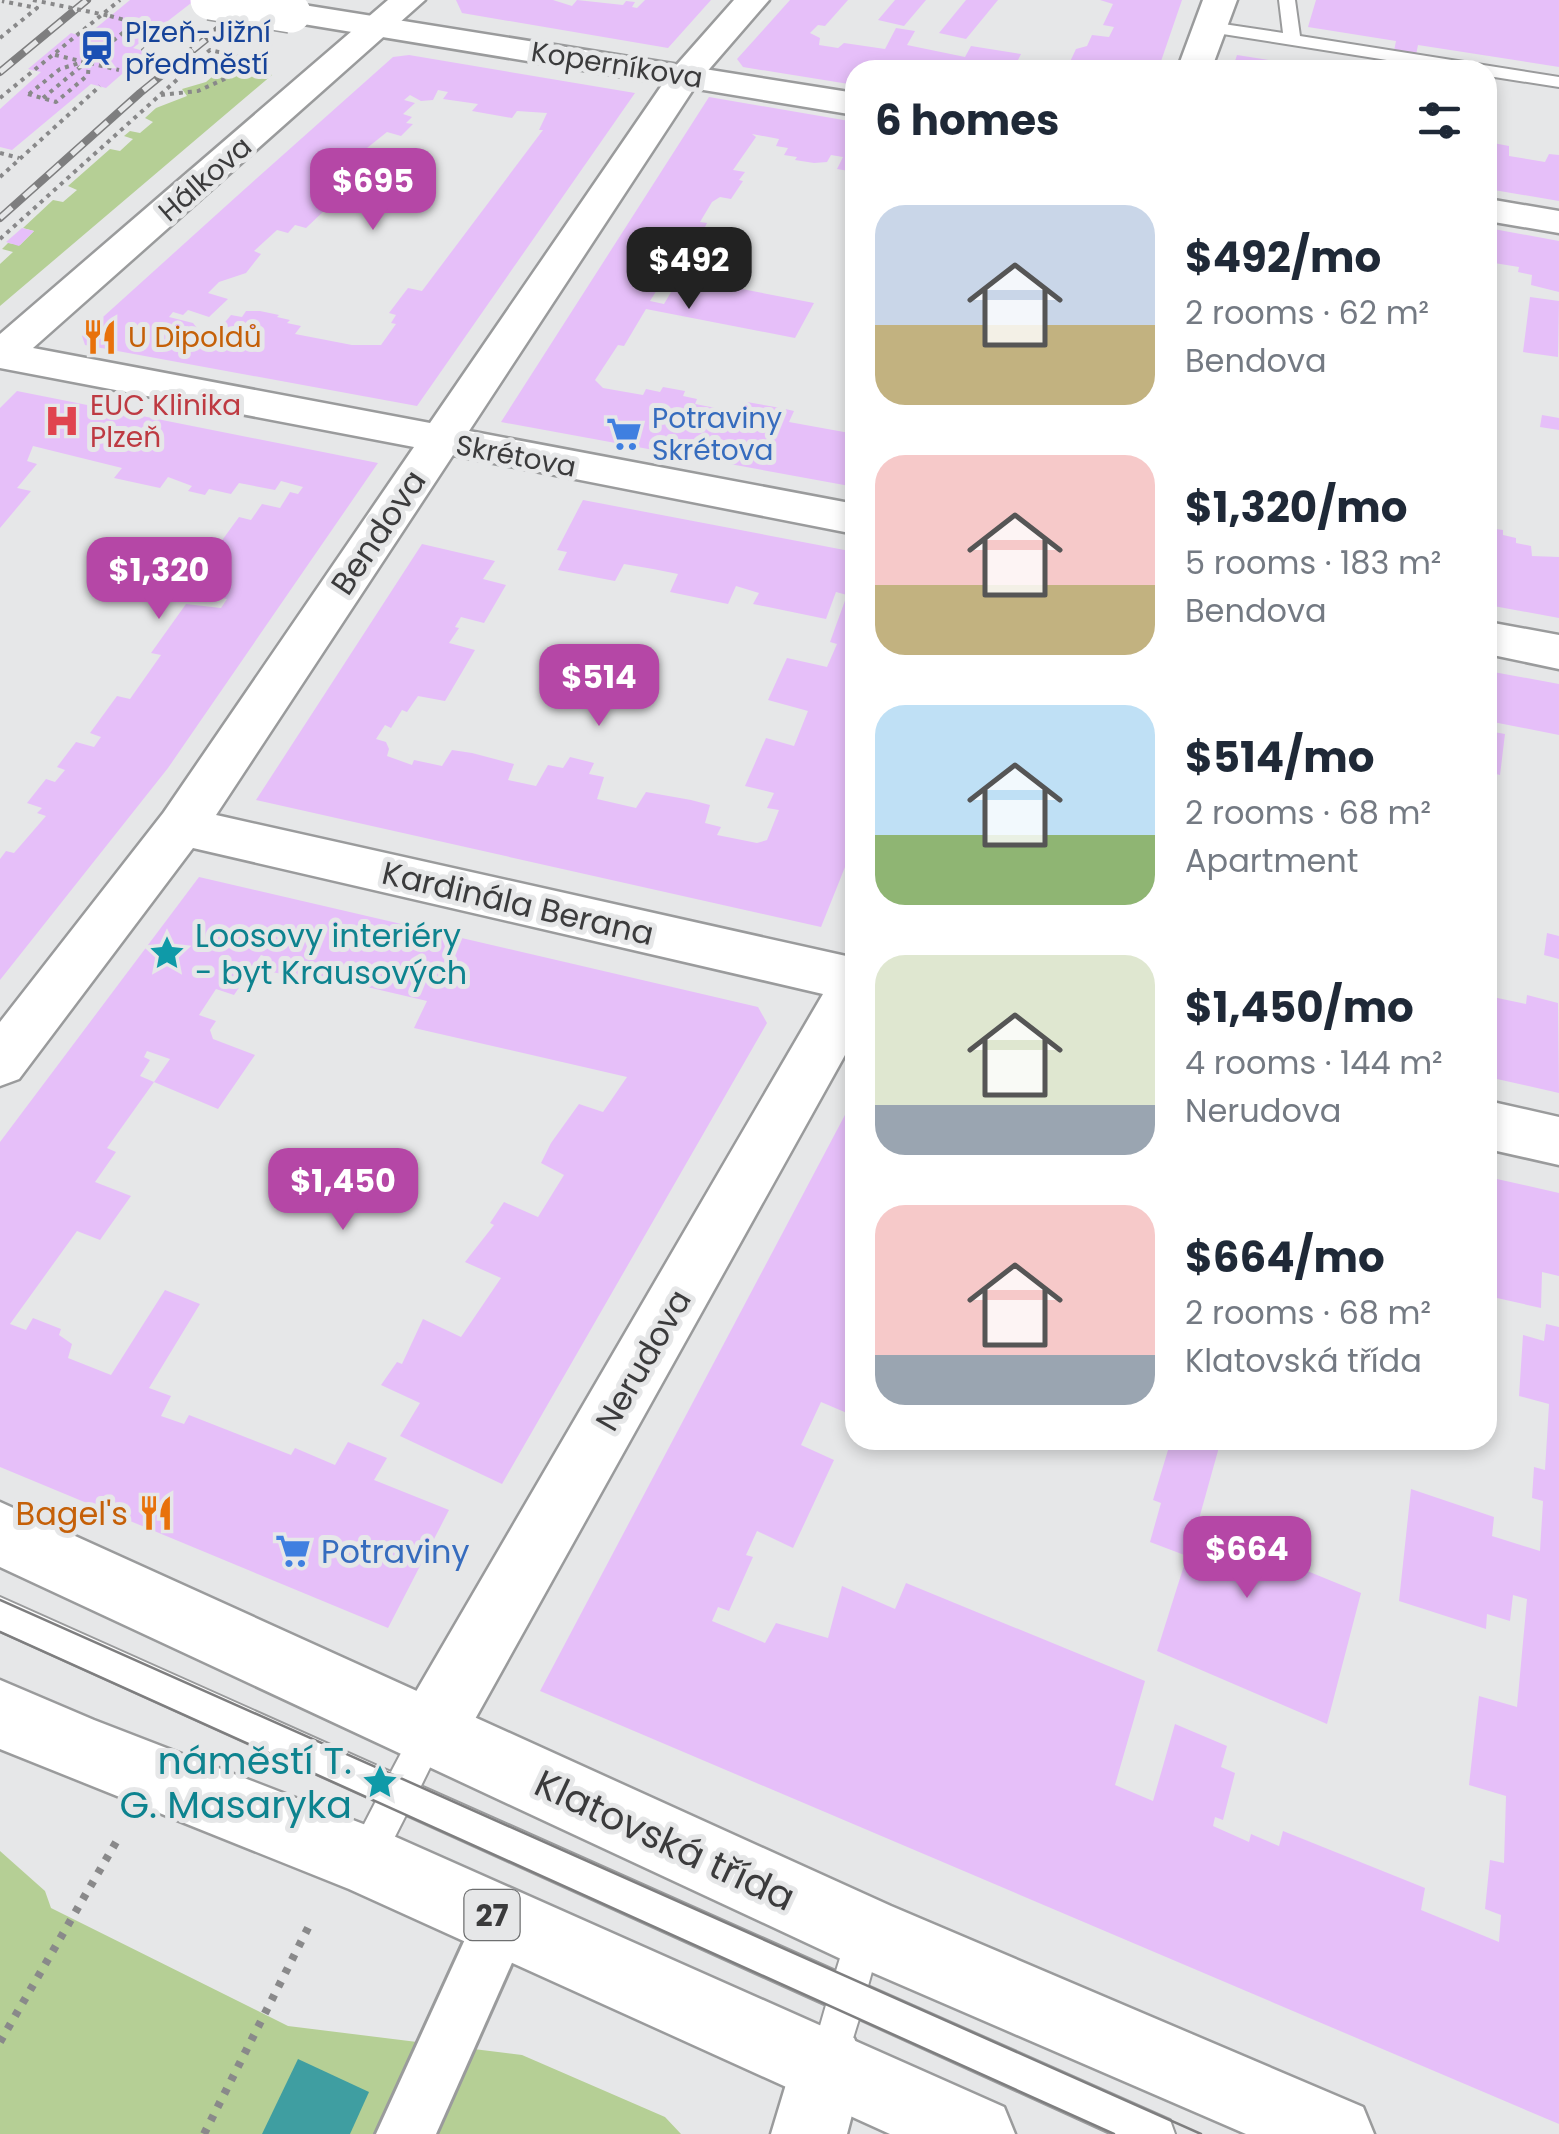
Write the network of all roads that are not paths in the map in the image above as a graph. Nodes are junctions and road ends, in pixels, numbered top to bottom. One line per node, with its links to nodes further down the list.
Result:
1 (210, 0): 6 (street, Koperníkova, bridge)
2 (408, 0): 6 (street, Hálkova)
3 (752, 0): 11 (street, Bendova)
4 (1287, 0): 7 (lane)
5 (1215, 14): 7 (lane); 8 (street)
6 (378, 26): 11 (street, Koperníkova); 16 (street, Hálkova)
7 (1292, 40): 9 (lane)
8 (1198, 60)
9 (1421, 60)
10 (1497, 72): 12 (lane)
11 (684, 76): 13 (street, Koperníkova); 17 (street, Bendova)
12 (1559, 82)
13 (845, 102)
14 (1497, 212): 15 (street)
15 (1559, 222)
16 (0, 354): 17 (street, Skrétova)
17 (438, 441): 18 (street, Skrétova); 21 (street, Bendova)
18 (845, 517)
19 (1497, 640): 20 (street)
20 (1559, 652)
21 (182, 826): 22 (street, Kardinála Berana); 24 (street, Bendova)
22 (845, 978)
23 (845, 1006): 30 (street, Nerudova)
24 (0, 1063)
25 (1497, 1127): 26 (street)
26 (1559, 1141)
27 (0, 1534): 30 (street, Klatovská třída / 27)
28 (0, 1614): 31 (lane, Klatovská třída)
29 (0, 1714): 32 (street, Klatovská třída / 27)
30 (432, 1731): 31 (lane); 34 (street, Klatovská třída / 27)
31 (399, 1795): 32 (lane); 34 (lane, Klatovská třída)
32 (364, 1859): 33 (street, Klatovská třída / 27)
33 (503, 1920): 34 (street, Klatovská třída / 27); 35 (street)
34 (837, 2032): 36 (street, Klatovská třída / 27); 37 (lane, Klatovská třída); 38 (street, Klatovská třída / 27)
35 (406, 2134)
36 (977, 2134)
37 (1156, 2134)
38 (1336, 2134)

